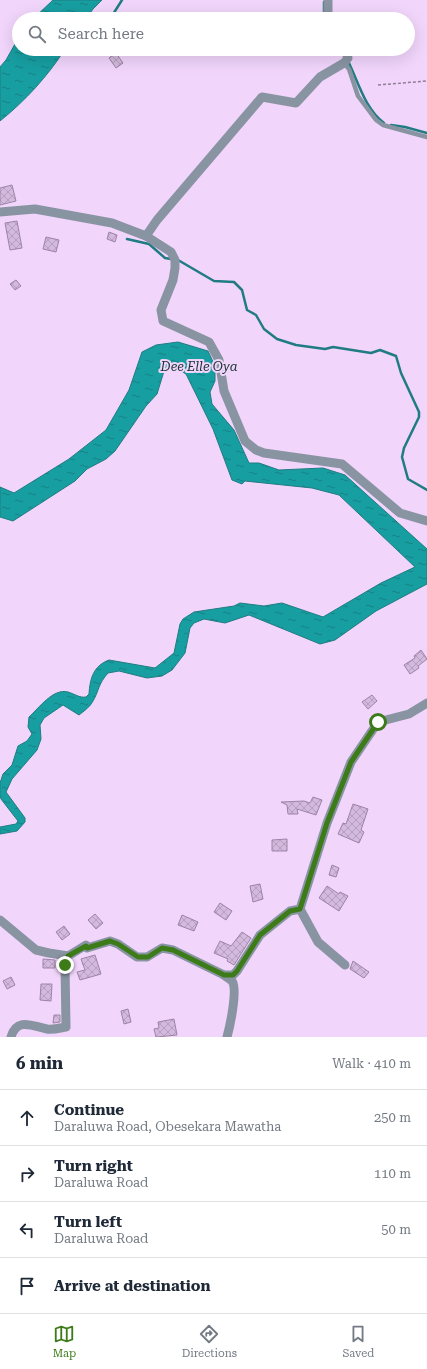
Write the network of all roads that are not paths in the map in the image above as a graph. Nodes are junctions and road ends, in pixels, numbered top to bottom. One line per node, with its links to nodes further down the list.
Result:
1 (328, 0): 2 (street)
2 (328, 12)
3 (347, 56): 4 (street)
4 (344, 63): 5 (lane); 7 (street)
5 (427, 136)
6 (0, 212): 7 (street)
7 (146, 236): 8 (street)
8 (427, 521)
9 (427, 703): 10 (street)
10 (300, 909): 13 (street); 14 (street)
11 (0, 920): 12 (street)
12 (68, 956): 14 (street); 15 (street)
13 (344, 965)
14 (224, 975): 16 (street)
15 (10, 1037)
16 (228, 1037)

